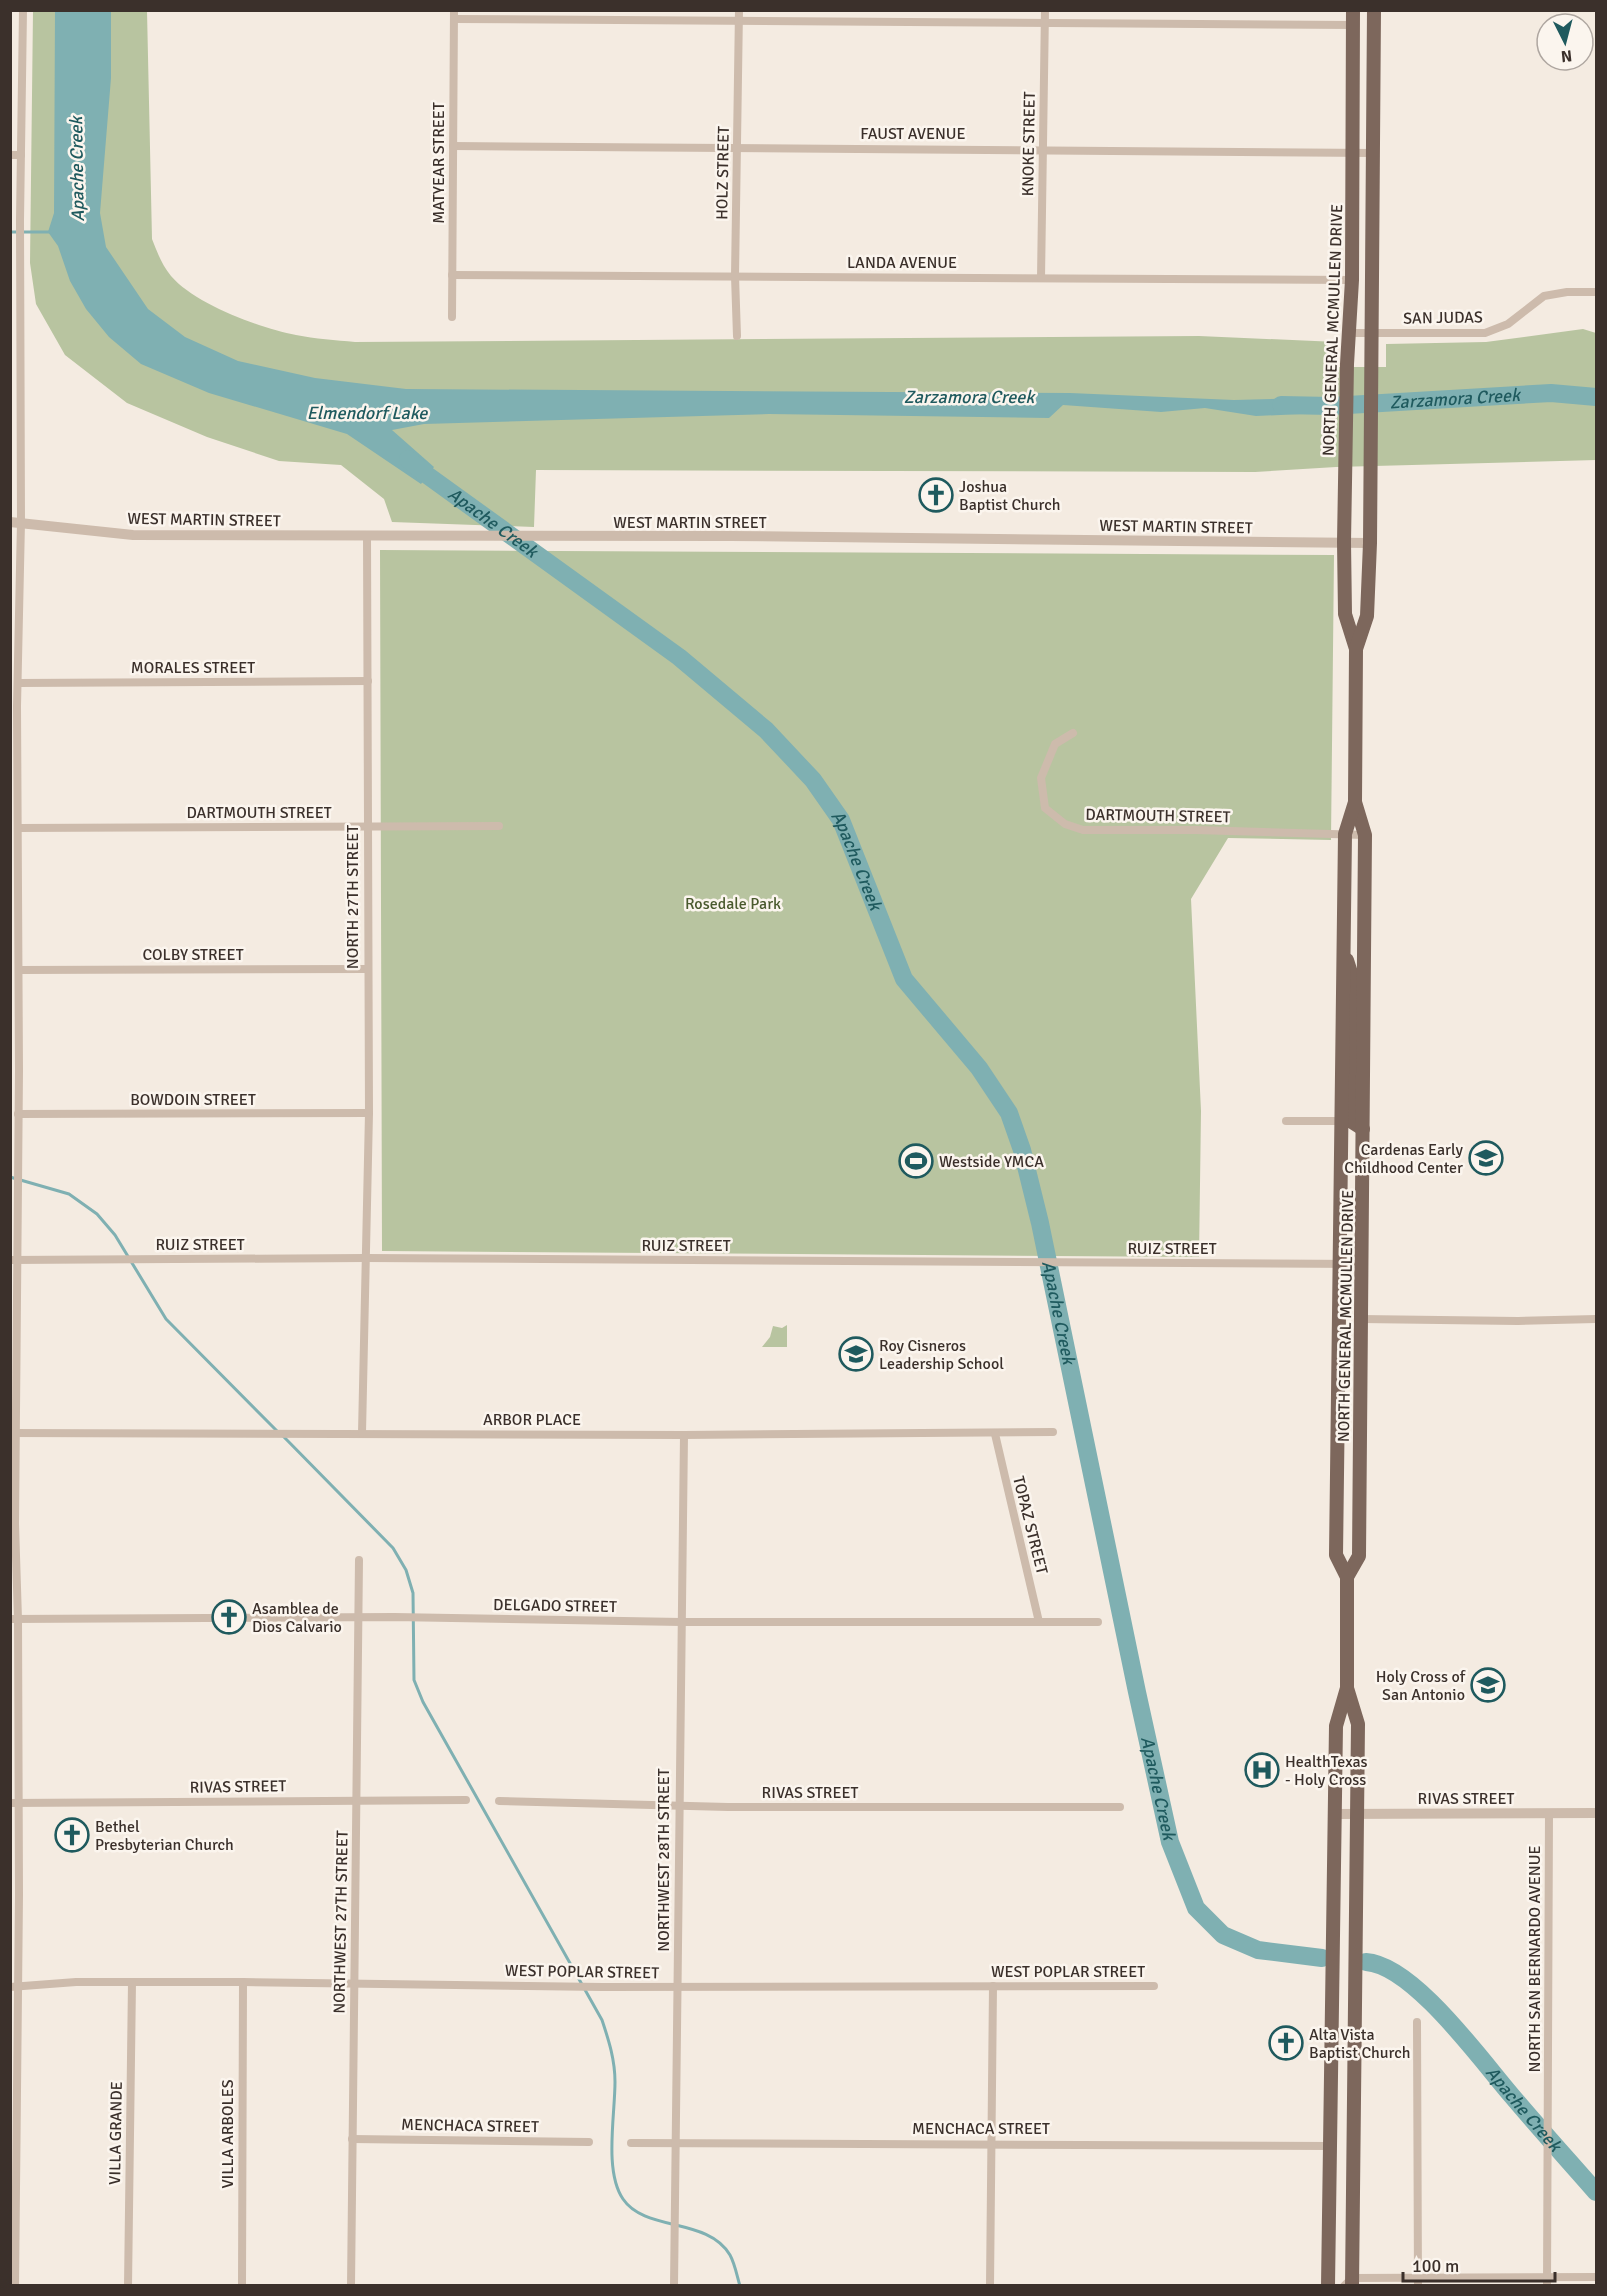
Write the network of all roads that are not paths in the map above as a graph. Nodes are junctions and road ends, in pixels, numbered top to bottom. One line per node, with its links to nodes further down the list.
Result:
1 (23, 10): 16 (street)
2 (739, 10): 7 (street, HOLZ STREET)
3 (1045, 10): 8 (street, KNOKE STREET)
4 (1353, 10): 9 (main road, NORTH GENERAL MCMULLEN DRIVE)
5 (1374, 10): 14 (main road, NORTH GENERAL MCMULLEN DRIVE)
6 (454, 15): 7 (street); 10 (street, MATYEAR STREET)
7 (739, 22): 8 (street); 11 (street, HOLZ STREET)
8 (1045, 23): 9 (street); 12 (street, KNOKE STREET)
9 (1353, 25): 13 (main road, NORTH GENERAL MCMULLEN DRIVE)
10 (453, 146): 11 (street, FAUST AVENUE); 17 (street, MATYEAR STREET)
11 (737, 147): 12 (street, FAUST AVENUE); 18 (street, HOLZ STREET)
12 (1042, 149): 13 (street, FAUST AVENUE); 19 (street, KNOKE STREET)
13 (1353, 153): 14 (street, FAUST AVENUE); 20 (main road, NORTH GENERAL MCMULLEN DRIVE)
14 (1373, 153): 24 (main road, NORTH GENERAL MCMULLEN DRIVE)
15 (10, 155): 16 (street)
16 (21, 155): 26 (street)
17 (452, 275): 18 (street, LANDA AVENUE); 22 (street, MATYEAR STREET)
18 (735, 276): 19 (street, LANDA AVENUE); 25 (street, HOLZ STREET)
19 (1041, 278): 20 (street, LANDA AVENUE)
20 (1352, 280): 23 (main road, NORTH GENERAL MCMULLEN DRIVE)
21 (1596, 292): 24 (street, SAN JUDAS)
22 (452, 317)
23 (1350, 333): 24 (street, SAN JUDAS); 29 (main road, NORTH GENERAL MCMULLEN DRIVE)
24 (1372, 333): 30 (main road, NORTH GENERAL MCMULLEN DRIVE)
25 (736, 336)
26 (15, 339): 27 (street)
27 (16, 522): 28 (street, WEST MARTIN STREET); 33 (street)
28 (367, 535): 29 (street, WEST MARTIN STREET); 32 (street, NORTH 27TH STREET)
29 (1344, 542): 30 (street, WEST MARTIN STREET); 31 (main road, NORTH GENERAL MCMULLEN DRIVE)
30 (1370, 543): 31 (main road, NORTH GENERAL MCMULLEN DRIVE)
31 (1356, 649): 36 (main road, NORTH GENERAL MCMULLEN DRIVE)
32 (368, 681): 33 (street, MORALES STREET); 37 (street, NORTH 27TH STREET)
33 (18, 683): 34 (street)
34 (14, 706): 39 (street)
35 (1073, 733): 40 (street, DARTMOUTH STREET)
36 (1354, 802): 40 (main road, NORTH GENERAL MCMULLEN DRIVE); 41 (main road, NORTH GENERAL MCMULLEN DRIVE)
37 (367, 826): 38 (street, DARTMOUTH STREET); 39 (street, DARTMOUTH STREET); 44 (street, NORTH 27TH STREET)
38 (500, 826)
39 (18, 828): 42 (street)
40 (1345, 834): 41 (street, DARTMOUTH STREET); 43 (main road, NORTH GENERAL MCMULLEN DRIVE)
41 (1365, 835): 51 (main road, NORTH GENERAL MCMULLEN DRIVE)
42 (15, 889): 45 (street)
43 (1342, 947): 50 (main road, NORTH GENERAL MCMULLEN DRIVE); 51 (main road)
44 (367, 969): 45 (street, COLBY STREET); 47 (street, NORTH 27TH STREET)
45 (19, 970): 46 (street)
46 (15, 1071): 48 (street)
47 (369, 1113): 48 (street, BOWDOIN STREET); 52 (street, NORTH 27TH STREET)
48 (18, 1114): 53 (street)
49 (1286, 1121): 50 (street)
50 (1340, 1121): 54 (main road, NORTH GENERAL MCMULLEN DRIVE)
51 (1363, 1129): 55 (main road, NORTH GENERAL MCMULLEN DRIVE)
52 (365, 1258): 53 (street, RUIZ STREET); 54 (street, RUIZ STREET); 60 (street)
53 (14, 1261): 59 (street)
54 (1340, 1264): 55 (street, RUIZ STREET); 64 (main road, NORTH GENERAL MCMULLEN DRIVE)
55 (1362, 1264): 56 (main road, NORTH GENERAL MCMULLEN DRIVE)
56 (1361, 1319): 57 (street); 64 (main road, NORTH GENERAL MCMULLEN DRIVE)
57 (1596, 1319)
58 (1053, 1432): 61 (street, ARBOR PLACE)
59 (13, 1433): 60 (street, ARBOR PLACE); 66 (street)
60 (362, 1433): 62 (street, ARBOR PLACE)
61 (995, 1434): 62 (street, ARBOR PLACE); 68 (street, TOPAZ STREET)
62 (684, 1435): 67 (street, NORTHWEST 28TH STREET)
63 (359, 1560): 65 (street, NORTHWEST 27TH STREET)
64 (1347, 1578): 70 (main road, NORTH GENERAL MCMULLEN DRIVE)
65 (359, 1617): 66 (street, DELGADO STREET); 67 (street, DELGADO STREET); 71 (street, NORTHWEST 27TH STREET)
66 (14, 1619): 74 (street)
67 (681, 1622): 68 (street, DELGADO STREET); 75 (street, NORTHWEST 28TH STREET)
68 (1039, 1622): 69 (street, DELGADO STREET)
69 (1098, 1622)
70 (1347, 1688): 77 (main road, NORTH GENERAL MCMULLEN DRIVE); 80 (main road, NORTH GENERAL MCMULLEN DRIVE)
71 (356, 1800): 72 (street, RIVAS STREET); 74 (street, RIVAS STREET); 83 (street, NORTHWEST 27TH STREET)
72 (466, 1800)
73 (499, 1801): 75 (street, RIVAS STREET)
74 (14, 1803): 84 (street)
75 (678, 1806): 76 (street, RIVAS STREET); 87 (street, NORTHWEST 28TH STREET)
76 (1120, 1807)
77 (1357, 1813): 78 (street, RIVAS STREET); 80 (street, RIVAS STREET); 98 (main road, NORTH GENERAL MCMULLEN DRIVE)
78 (1549, 1813): 79 (street, RIVAS STREET); 97 (street, NORTH SAN BERNARDO AVENUE)
79 (1596, 1813)
80 (1335, 1814): 94 (main road, NORTH GENERAL MCMULLEN DRIVE)
81 (132, 1982): 82 (street, WEST POPLAR STREET); 84 (street, WEST POPLAR STREET); 100 (street, VILLA GRANDE)
82 (243, 1982): 83 (street, WEST POPLAR STREET); 101 (street, VILLA ARBOLES)
83 (354, 1983): 87 (street, WEST POPLAR STREET); 89 (street, NORTHWEST 27TH STREET)
84 (13, 1986): 99 (street)
85 (993, 1986): 86 (street, WEST POPLAR STREET); 87 (street, WEST POPLAR STREET); 93 (street)
86 (1154, 1986)
87 (677, 1987): 92 (street, NORTHWEST 28TH STREET)
88 (1417, 2022): 96 (street)
89 (352, 2139): 90 (street, MENCHACA STREET); 102 (street, NORTHWEST 27TH STREET)
90 (589, 2142)
91 (631, 2143): 92 (street, MENCHACA STREET)
92 (675, 2143): 93 (street, MENCHACA STREET); 103 (street, NORTHWEST 28TH STREET)
93 (992, 2143): 94 (street, MENCHACA STREET); 104 (street)
94 (1330, 2146): 105 (main road, NORTH GENERAL MCMULLEN DRIVE)
95 (1596, 2277): 97 (street)
96 (1418, 2281): 97 (street); 98 (street)
97 (1547, 2281)
98 (1349, 2283)
99 (15, 2286)
100 (128, 2286)
101 (242, 2286)
102 (351, 2286)
103 (674, 2286)
104 (990, 2286)
105 (1328, 2286)

